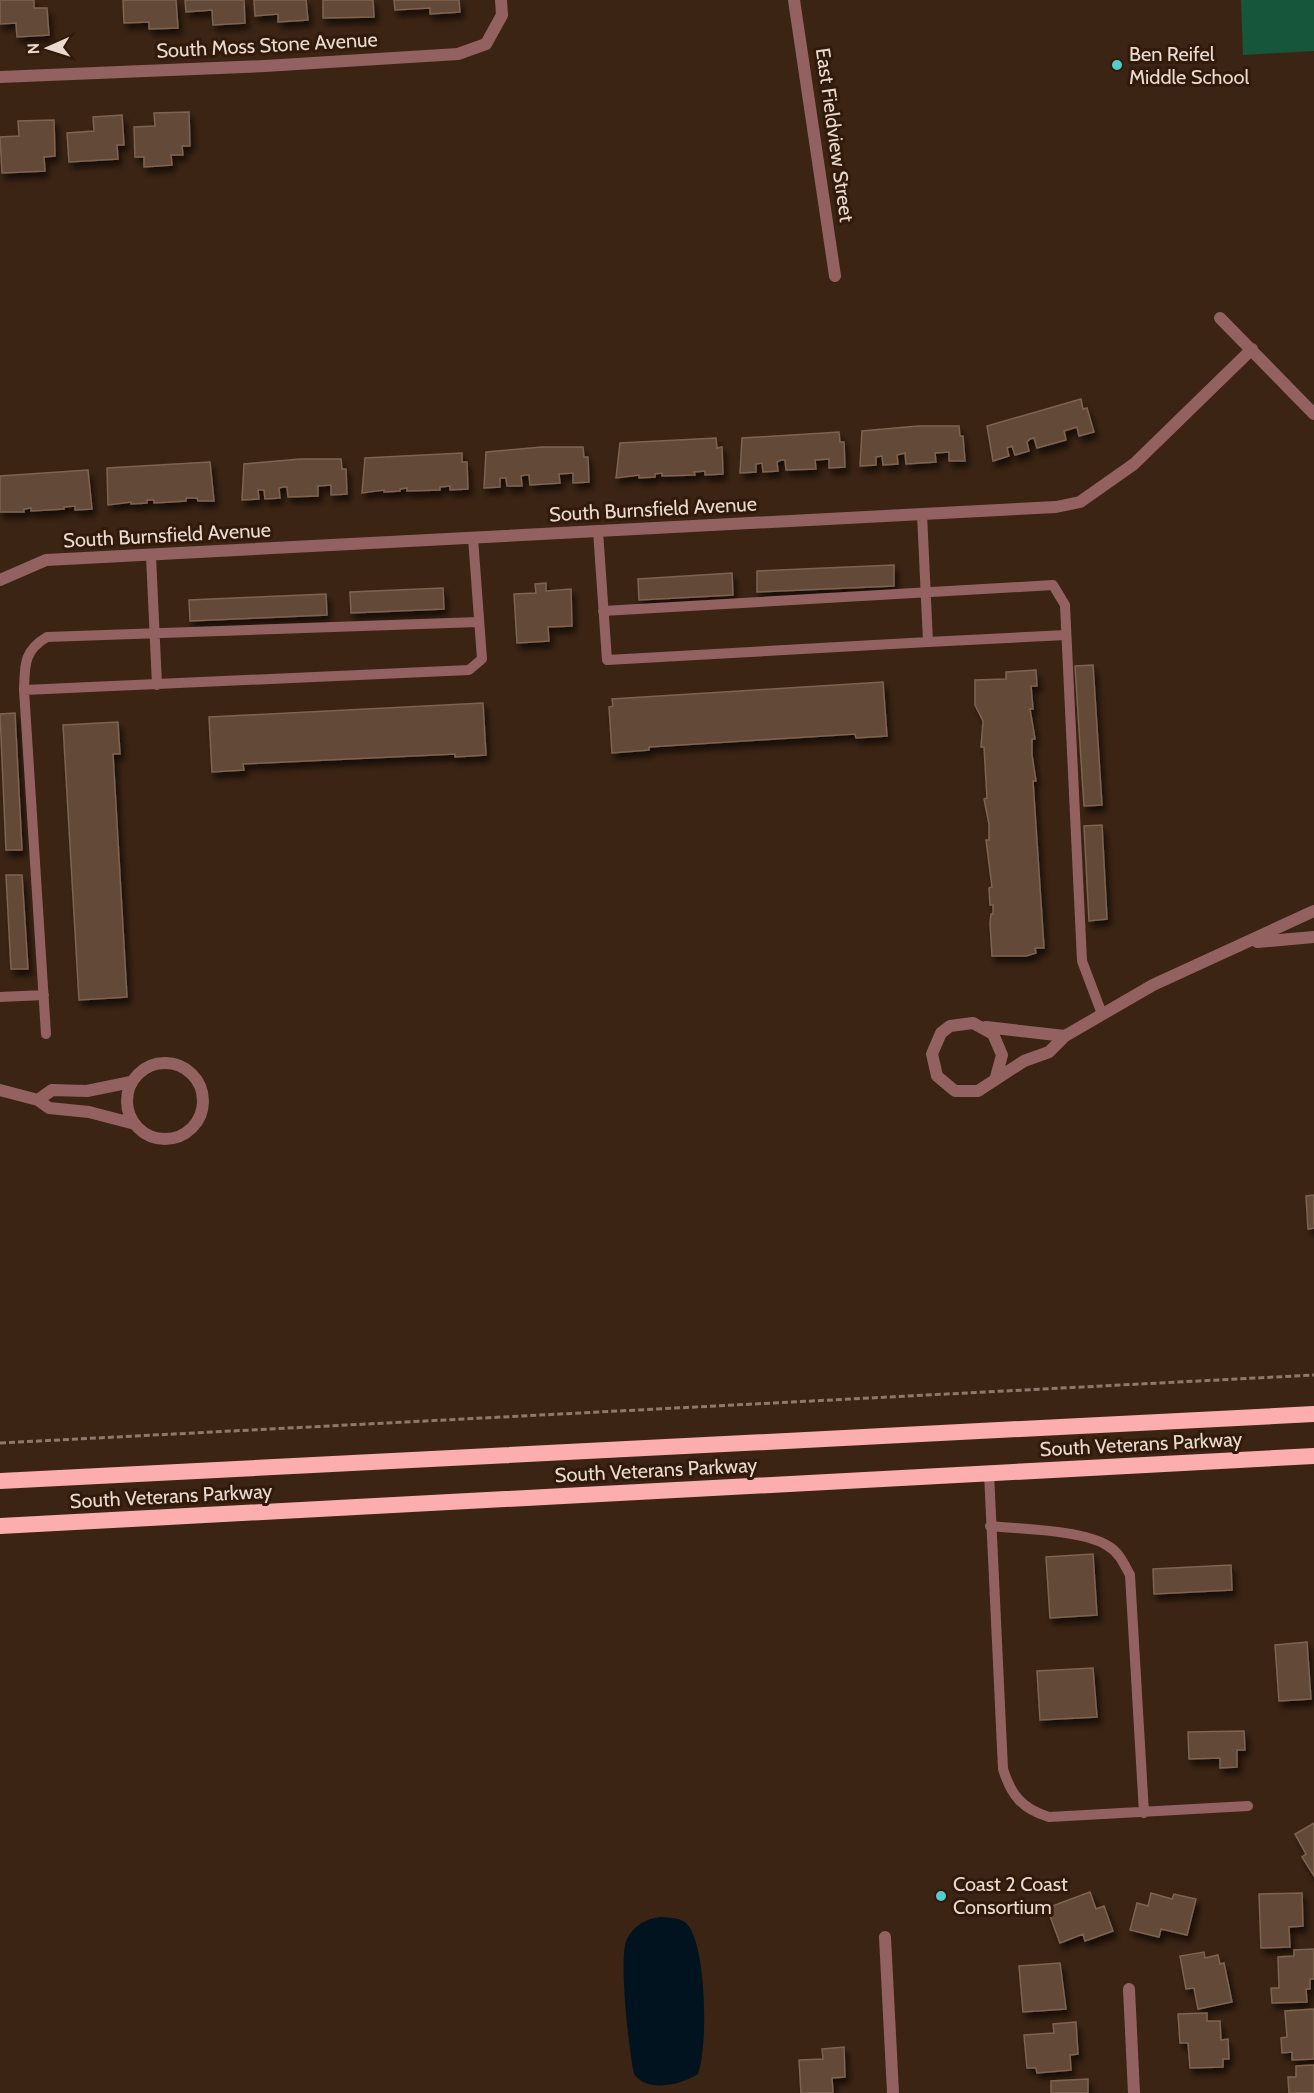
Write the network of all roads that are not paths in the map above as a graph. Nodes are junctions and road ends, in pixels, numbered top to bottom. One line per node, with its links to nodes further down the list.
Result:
1 (501, 0): 3 (street, South Moss Stone Avenue)
2 (794, 0): 4 (street, East Fieldview Street)
3 (0, 77)
4 (835, 276)
5 (1220, 318): 6 (street)
6 (1252, 349): 7 (street); 8 (street, South Burnsfield Avenue)
7 (1314, 414)
8 (922, 514): 9 (street, South Burnsfield Avenue); 13 (lane)
9 (598, 531): 10 (street, South Burnsfield Avenue); 14 (lane)
10 (473, 538): 11 (street, South Burnsfield Avenue); 15 (lane)
11 (151, 556): 12 (street, South Burnsfield Avenue); 16 (lane)
12 (0, 580)
13 (927, 593): 14 (lane); 17 (lane); 18 (lane)
14 (603, 610): 18 (lane)
15 (478, 622): 16 (lane); 19 (lane)
16 (154, 633): 19 (lane); 20 (lane)
17 (1066, 635): 18 (lane); 26 (lane)
18 (928, 642)
19 (157, 685): 20 (lane)
20 (24, 690): 24 (lane)
21 (1314, 911): 23 (street)
22 (1314, 937): 23 (street)
23 (1250, 942): 26 (street)
24 (44, 995): 25 (lane); 28 (lane)
25 (0, 997)
26 (1102, 1014): 29 (street)
27 (984, 1027): 29 (street); 30 (street); 30 (street)
28 (46, 1034)
29 (1065, 1036): 30 (street)
30 (996, 1077)
31 (131, 1082): 33 (street); 34 (street); 34 (street)
32 (0, 1090): 33 (street)
33 (38, 1100): 34 (street)
34 (135, 1124)
35 (1314, 1414): 38 (highway, South Veterans Parkway)
36 (1314, 1456): 37 (highway, South Veterans Parkway)
37 (989, 1473): 39 (highway, South Veterans Parkway); 40 (lane)
38 (0, 1481)
39 (0, 1526)
40 (990, 1526): 42 (lane); 42 (lane)
41 (1248, 1806): 42 (lane)
42 (1144, 1813)
43 (885, 1937): 45 (street)
44 (1129, 1989): 46 (street)
45 (893, 2093)
46 (1134, 2093)

